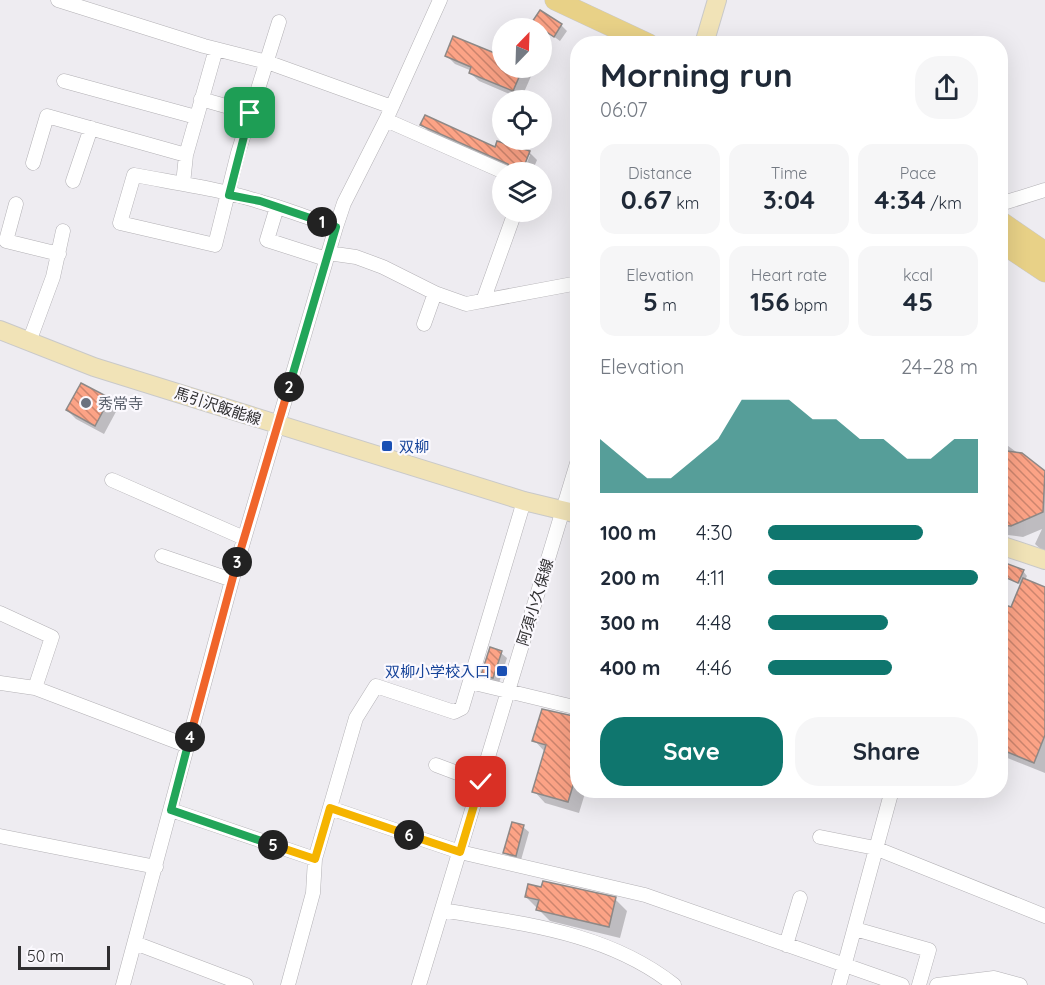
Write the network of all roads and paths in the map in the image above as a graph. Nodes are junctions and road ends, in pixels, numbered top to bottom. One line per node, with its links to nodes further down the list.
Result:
1 (58, 0): 8 (street)
2 (440, 0): 12 (street)
3 (555, 0): 6 (highway)
4 (717, 0): 7 (main road)
5 (279, 21): 9 (street)
6 (632, 36)
7 (706, 36)
8 (216, 49): 9 (street); 11 (street)
9 (267, 62): 12 (street); 13 (street)
10 (64, 81): 14 (street)
11 (201, 99): 13 (street); 14 (street)
12 (392, 106): 15 (street)
13 (250, 113): 23 (street)
14 (196, 117): 17 (street)
15 (386, 120): 19 (street); 28 (street)
16 (91, 128): 17 (street); 18 (street); 20 (street)
17 (186, 155): 21 (street)
18 (33, 163)
19 (492, 167)
20 (74, 182)
21 (183, 184): 23 (street); 23 (street)
22 (1045, 190): 24 (street)
23 (229, 195): 26 (street)
24 (1008, 202)
25 (16, 204): 33 (street)
26 (277, 207): 28 (street); 34 (street)
27 (511, 222): 38 (street)
28 (336, 227): 34 (street)
29 (1008, 227): 32 (highway)
30 (63, 231): 33 (street)
31 (1008, 247): 35 (highway)
32 (1045, 252)
33 (59, 254): 41 (street)
34 (327, 256): 37 (street); 42 (street)
35 (1045, 272)
36 (570, 284): 38 (street)
37 (435, 294): 38 (street); 39 (street)
38 (483, 300)
39 (424, 324)
40 (0, 330): 41 (main road, 馬引沢飯能線)
41 (29, 342): 42 (main road, 馬引沢飯能線)
42 (277, 425): 44 (main road, 馬引沢飯能線); 46 (street)
43 (112, 480): 46 (street)
44 (524, 501): 45 (main road, 馬引沢飯能線); 52 (street)
45 (570, 513): 55 (street, 阿須小久保線)
46 (244, 538): 50 (street)
47 (1008, 548): 49 (main road)
48 (162, 556): 50 (street)
49 (1045, 560)
50 (232, 580): 57 (street)
51 (0, 612): 54 (street)
52 (470, 682): 55 (street); 61 (street)
53 (0, 683): 54 (street)
54 (35, 688): 57 (street)
55 (508, 691): 56 (street); 59 (street, 阿須小久保線)
56 (570, 706)
57 (188, 746): 62 (street)
58 (436, 765): 59 (street)
59 (481, 782): 66 (street, 阿須小久保線)
60 (890, 798): 65 (street)
61 (330, 808): 66 (street); 67 (street)
62 (171, 810): 67 (street); 68 (street)
63 (0, 836): 68 (street)
64 (820, 837): 65 (street)
65 (875, 849): 71 (street); 72 (street)
66 (460, 852): 70 (street, 阿須小久保線); 74 (street)
67 (315, 859): 78 (street)
68 (156, 867): 73 (street)
69 (800, 898): 74 (street)
70 (442, 910): 79 (street, 阿須小久保線); 80 (street)
71 (1045, 916)
72 (855, 929): 75 (street); 83 (street)
73 (135, 943): 76 (street); 77 (street)
74 (786, 945): 75 (street)
75 (845, 965): 81 (street); 82 (street)
76 (123, 985)
77 (246, 985)
78 (288, 985)
79 (419, 985)
80 (674, 985)
81 (840, 985)
82 (903, 985)
83 (919, 985)
84 (937, 985): 85 (street)
85 (1020, 985)

